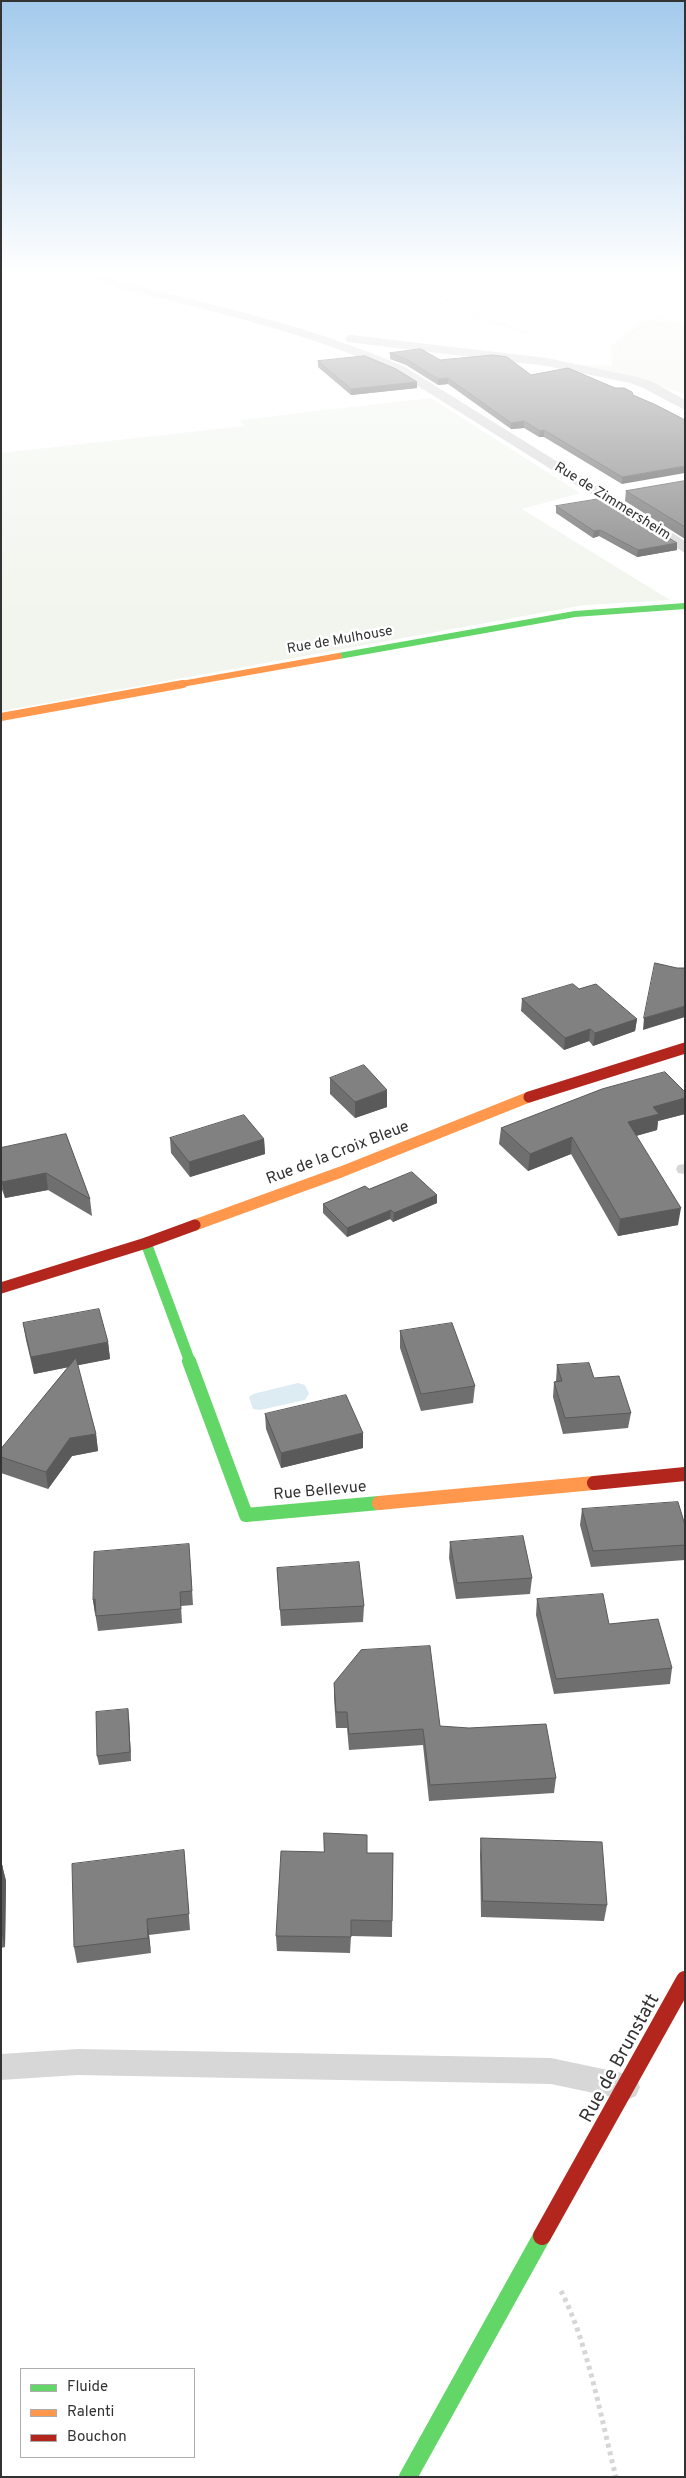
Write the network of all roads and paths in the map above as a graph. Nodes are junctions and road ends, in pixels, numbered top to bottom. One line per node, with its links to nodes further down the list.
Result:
1 (435, 391): 4 (street, Rue de Zimmersheim)
2 (658, 391): 3 (street)
3 (685, 406)
4 (685, 548)
5 (685, 606): 6 (street, Rue de Mulhouse)
6 (1, 717)
7 (685, 1048): 8 (street, Rue de la Croix Bleue)
8 (146, 1243): 9 (street, Rue de la Croix Bleue); 10 (street, Rue Bellevue)
9 (1, 1288)
10 (685, 1474)
11 (685, 1980): 13 (street, Rue de Brunstatt)
12 (1, 2067): 13 (lane)
13 (626, 2087): 14 (street, Rue de Brunstatt)
14 (535, 2248): 15 (street, Rue de Brunstatt); 16 (path)
15 (408, 2477)
16 (616, 2477)

